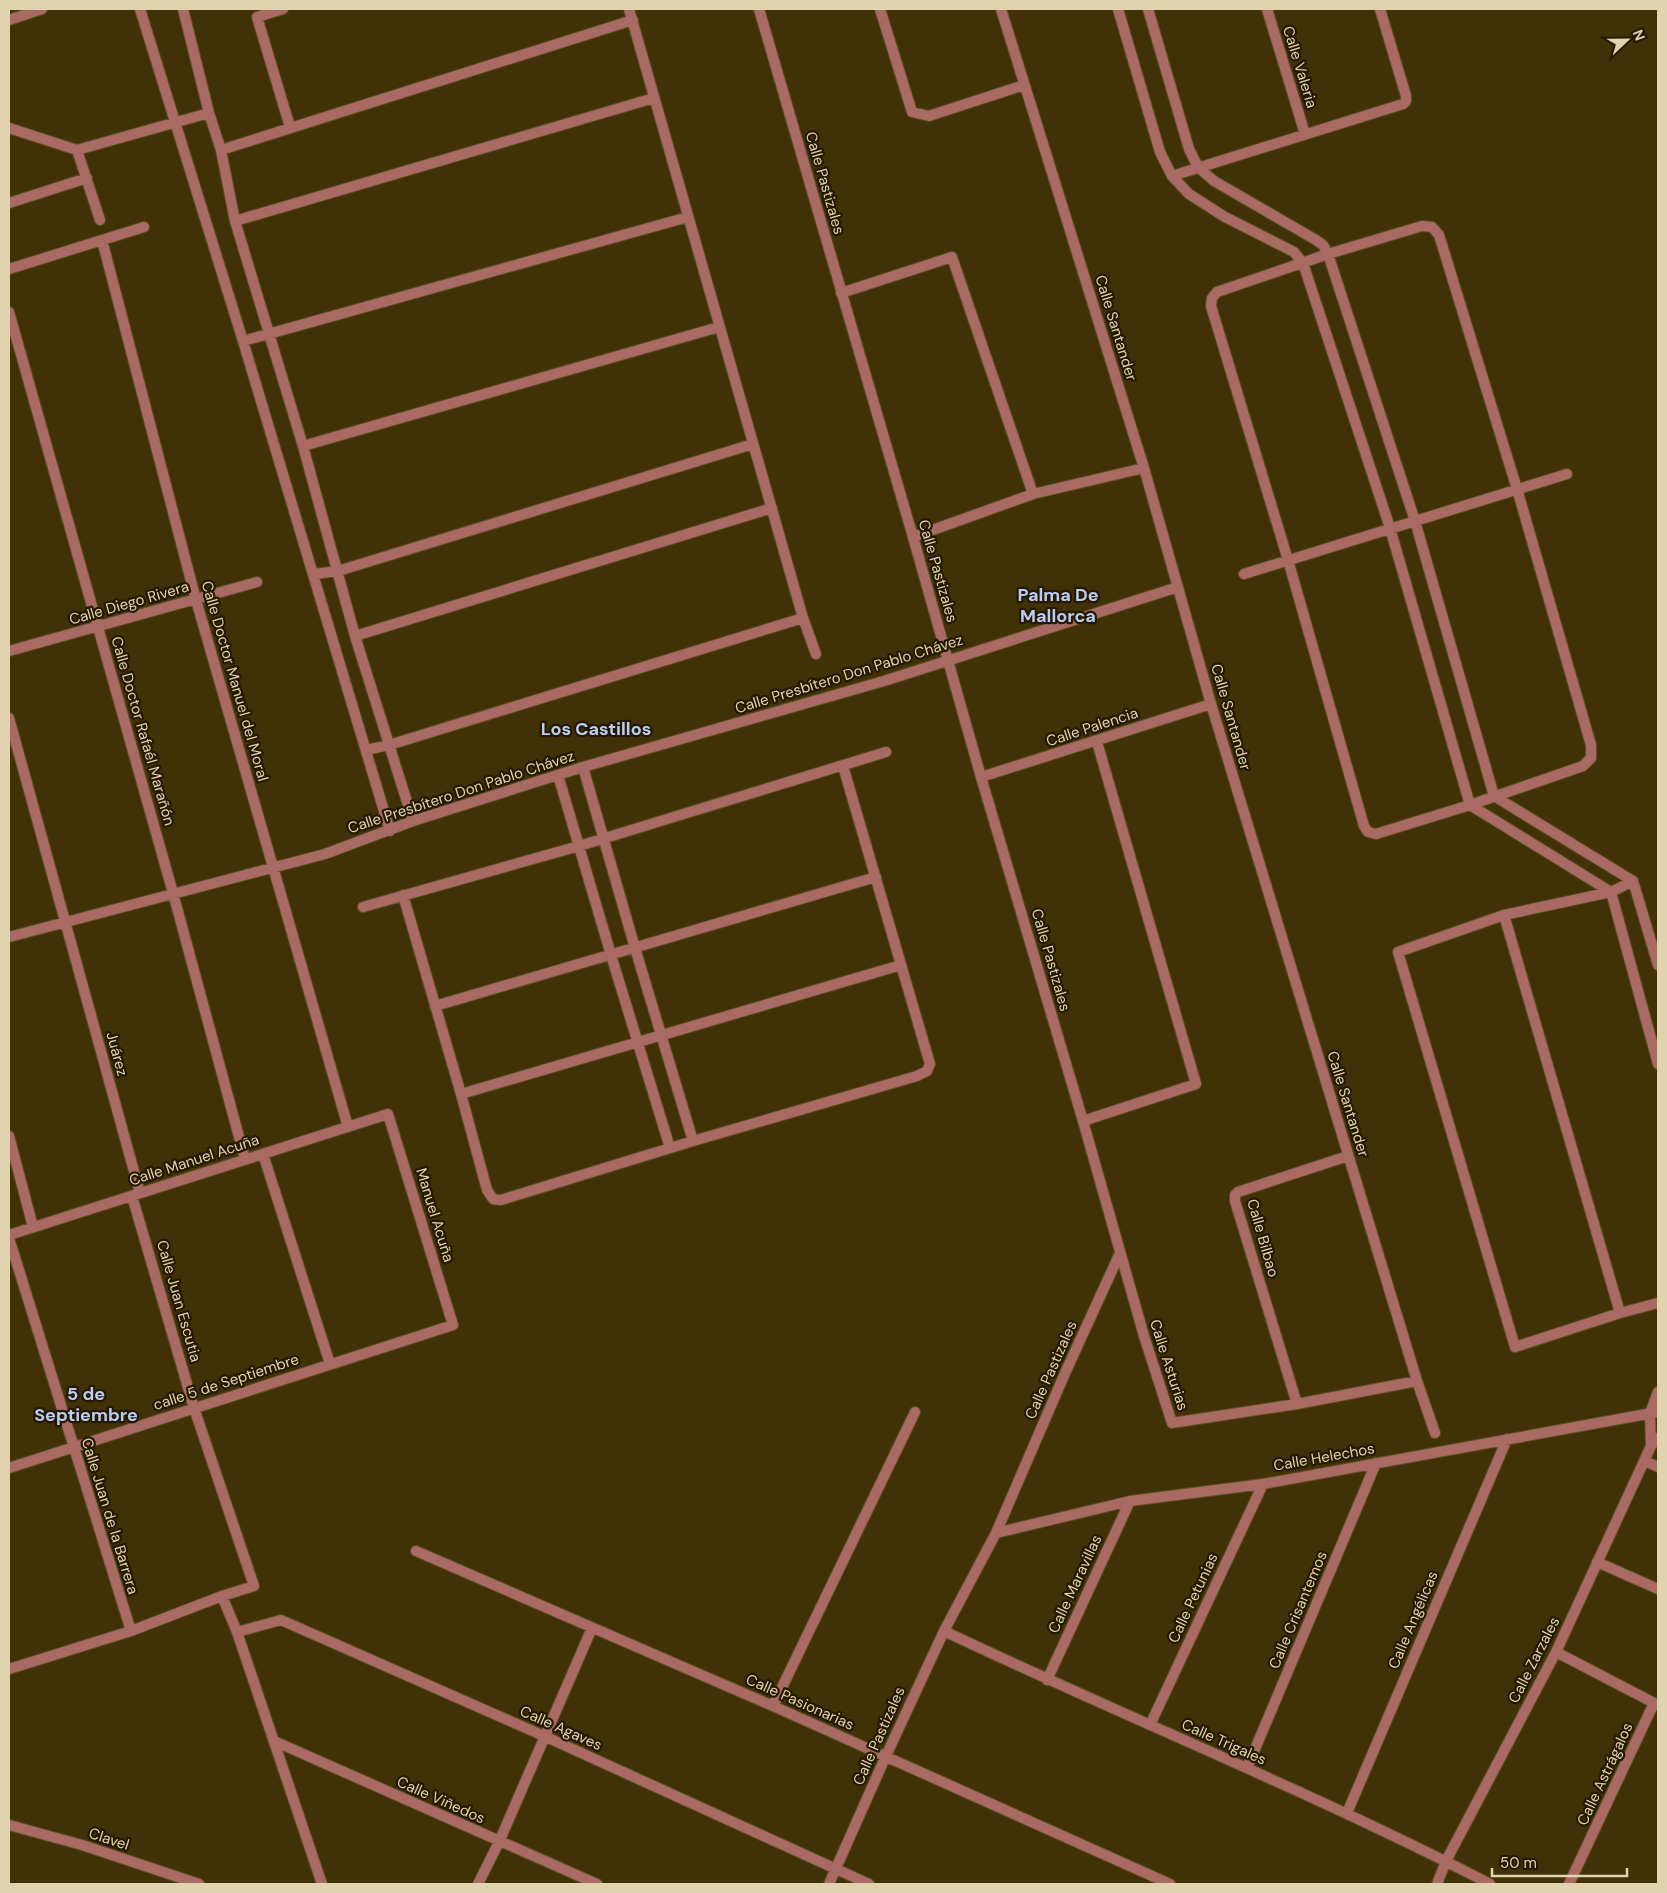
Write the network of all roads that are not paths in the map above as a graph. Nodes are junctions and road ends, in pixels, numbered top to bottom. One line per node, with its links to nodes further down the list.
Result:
1 (42, 9): 13 (street)
2 (140, 9): 18 (street)
3 (183, 9): 17 (street)
4 (283, 9): 19 (street)
5 (630, 9): 14 (street)
6 (759, 9): 36 (street, Calle Pastizales)
7 (880, 9): 15 (street)
8 (1001, 9): 15 (street, Calle Santander)
9 (1118, 9): 25 (street)
10 (1148, 9): 24 (street)
11 (1268, 9): 21 (street, Calle Valeria)
12 (1380, 9): 21 (street)
13 (9, 20)
14 (633, 20): 16 (street); 19 (street)
15 (1024, 85): 43 (street, Calle Santander)
16 (654, 98): 28 (street); 30 (street)
17 (209, 113): 18 (street); 23 (street)
18 (175, 124): 22 (street); 40 (street)
19 (290, 127): 23 (street)
20 (9, 128): 22 (street)
21 (1304, 134): 24 (street)
22 (77, 150): 26 (street)
23 (221, 150): 30 (street)
24 (1198, 167): 25 (street); 33 (street)
25 (1172, 176): 34 (street)
26 (87, 178): 27 (street); 29 (street)
27 (9, 203)
28 (688, 217): 38 (street); 39 (street)
29 (100, 220)
30 (235, 221): 39 (street)
31 (144, 227): 32 (street)
32 (102, 240): 35 (street); 57 (street, Calle Doctor Manuel del Moral)
33 (1328, 254): 34 (street); 45 (street); 48 (street)
34 (1303, 263): 49 (street); 51 (street)
35 (9, 269)
36 (841, 293): 46 (street); 50 (street, Calle Pastizales)
37 (9, 312): 59 (street, Calle Doctor Rafaél Marañón)
38 (719, 327): 41 (street); 42 (street)
39 (269, 334): 40 (street); 42 (street)
40 (243, 341): 53 (street)
41 (753, 444): 47 (street); 52 (street)
42 (303, 446): 52 (street)
43 (1144, 468): 46 (street); 56 (street, Calle Santander)
44 (1567, 474): 45 (street)
45 (1517, 489): 48 (street); 74 (street)
46 (1033, 494): 50 (street)
47 (772, 508): 58 (street); 60 (street)
48 (1414, 521): 49 (street); 74 (street)
49 (1390, 528): 51 (street); 75 (street)
50 (913, 537): 63 (street, Calle Pastizales)
51 (1288, 560): 54 (street); 75 (street)
52 (338, 571): 53 (street); 60 (street)
53 (314, 574): 68 (street)
54 (1244, 574)
55 (257, 582): 57 (street, Calle Diego Rivera)
56 (1178, 587): 63 (street, Calle Presbítero Don Pablo Chávez); 64 (street, Calle Santander)
57 (196, 600): 59 (street, Calle Diego Rivera); 80 (street, Calle Doctor Manuel del Moral)
58 (803, 618): 62 (street); 67 (street)
59 (98, 628): 61 (street, Calle Diego Rivera); 84 (street, Calle Doctor Rafaél Marañón)
60 (355, 636): 67 (street)
61 (9, 651)
62 (816, 654)
63 (948, 661): 71 (street, Calle Presbítero Don Pablo Chávez); 73 (street, Calle Pastizales)
64 (1211, 704): 66 (street, Calle Palencia); 106 (street, Calle Santander)
65 (9, 718): 88 (street, Juárez)
66 (1097, 742): 73 (street, Calle Palencia); 100 (street)
67 (389, 745): 68 (street); 76 (street)
68 (366, 750): 77 (street)
69 (886, 752): 70 (street)
70 (843, 766): 78 (street); 81 (street)
71 (583, 767): 72 (street, Calle Presbítero Don Pablo Chávez); 78 (street)
72 (558, 775): 76 (street, Calle Presbítero Don Pablo Chávez); 79 (street)
73 (981, 777): 100 (street, Calle Pastizales)
74 (1494, 796): 75 (street); 82 (street)
75 (1470, 805): 83 (street)
76 (413, 821): 77 (street, Calle Presbítero Don Pablo Chávez)
77 (390, 831): 80 (street, Calle Presbítero Don Pablo Chávez)
78 (603, 839): 79 (street); 90 (street)
79 (579, 846): 85 (street); 91 (street)
80 (273, 867): 84 (street, Calle Presbítero Don Pablo Chávez); 101 (street, Calle Doctor Manuel del Moral)
81 (876, 877): 90 (street); 92 (street)
82 (1633, 881): 83 (street); 93 (street)
83 (1611, 892): 87 (street); 97 (street)
84 (173, 893): 88 (street, Calle Presbítero Don Pablo Chávez); 107 (street, Calle Doctor Rafaél Marañón)
85 (403, 895): 86 (street); 94 (street)
86 (363, 907)
87 (1504, 915): 113 (street); 113 (street)
88 (65, 922): 89 (street, Calle Presbítero Don Pablo Chávez); 108 (street, Juárez)
89 (9, 937)
90 (635, 948): 91 (street); 95 (street)
91 (610, 955): 94 (street); 96 (street)
92 (901, 965): 95 (street); 103 (street)
93 (1658, 965)
94 (435, 1006): 98 (street)
95 (661, 1036): 96 (street); 103 (street)
96 (637, 1043): 98 (street); 104 (street)
97 (1658, 1064)
98 (461, 1094): 104 (street)
99 (388, 1114): 101 (street, Calle Manuel Acuña); 114 (street, Manuel Acuña)
100 (1083, 1121): 111 (street, Calle Pastizales)
101 (348, 1127): 105 (street, Calle Manuel Acuña)
102 (9, 1136): 109 (street)
103 (693, 1141): 104 (street)
104 (670, 1148)
105 (263, 1154): 107 (street, Calle Manuel Acuña); 115 (street)
106 (1348, 1156): 116 (street, Calle Santander); 118 (street, Calle Bilbao)
107 (245, 1159): 108 (street, Calle Manuel Acuña)
108 (136, 1195): 109 (street, Calle Manuel Acuña); 119 (street, Calle Juan Escutia)
109 (33, 1227): 110 (street, Calle Manuel Acuña)
110 (9, 1237): 126 (street, Calle Juan de la Barrera)
111 (1120, 1253): 118 (street, Calle Asturias); 133 (street, Calle Pastizales)
112 (1658, 1303): 113 (street)
113 (1620, 1313)
114 (452, 1325): 115 (street, calle 5 de Septiembre)
115 (330, 1364): 119 (street, calle 5 de Septiembre)
116 (1417, 1381): 118 (street); 122 (street, Calle Santander)
117 (1658, 1392): 121 (street)
118 (1296, 1404)
119 (194, 1408): 126 (street, calle 5 de Septiembre); 137 (street, Calle Juan Escutia)
120 (915, 1412): 146 (street)
121 (1654, 1412): 124 (street, Calle Helechos); 125 (street, Calle Zarzales)
122 (1435, 1432)
123 (1658, 1438): 125 (street, Calle Zarzales)
124 (1507, 1439): 128 (street, Calle Helechos); 152 (street, Calle Angélicas)
125 (1651, 1446): 127 (street, Calle Zarzales)
126 (73, 1447): 130 (street, calle 5 de Septiembre); 139 (street, Calle Juan de la Barrera)
127 (1645, 1461): 129 (street); 135 (street, Calle Zarzales)
128 (1376, 1463): 131 (street, Calle Helechos); 151 (street, Calle Crisantemos)
129 (1658, 1467)
130 (9, 1468)
131 (1263, 1484): 132 (street, Calle Helechos); 147 (street, Calle Petunias)
132 (1130, 1501): 133 (street, Calle Helechos); 144 (street, Calle Maravillas)
133 (996, 1532): 140 (street, Calle Pastizales)
134 (416, 1551): 138 (street, Calle Pasionarias)
135 (1597, 1562): 136 (street); 142 (street, Calle Zarzales)
136 (1658, 1588)
137 (222, 1596): 139 (street); 141 (street)
138 (592, 1628): 146 (street, Calle Pasionarias); 148 (street)
139 (131, 1631): 143 (street)
140 (944, 1631): 144 (street, Calle Trigales); 150 (street, Calle Pastizales)
141 (237, 1632): 148 (street, Calle Agaves); 149 (street)
142 (1556, 1652): 145 (street); 155 (street, Calle Zarzales)
143 (9, 1669)
144 (1047, 1680): 147 (street, Calle Trigales)
145 (1656, 1704): 166 (street, Calle Astrágalos)
146 (773, 1706): 150 (street, Calle Pasionarias)
147 (1150, 1725): 151 (street, Calle Trigales)
148 (544, 1736): 154 (street); 156 (street, Calle Agaves)
149 (274, 1741): 154 (street, Calle Viñedos); 158 (street)
150 (885, 1758): 156 (street, Calle Pastizales); 163 (street, Calle Pasionarias)
151 (1247, 1768): 152 (street, Calle Trigales)
152 (1347, 1813): 155 (street, Calle Trigales)
153 (9, 1825): 157 (street, Clavel)
154 (499, 1842): 159 (street); 160 (street, Calle Viñedos)
155 (1446, 1861): 164 (street, Calle Zarzales); 165 (street, Calle Trigales)
156 (836, 1870): 161 (street, Calle Pastizales); 162 (street, Calle Agaves)
157 (199, 1884)
158 (322, 1884)
159 (478, 1884)
160 (597, 1884)
161 (829, 1884)
162 (869, 1884)
163 (1170, 1884)
164 (1437, 1884)
165 (1490, 1884)
166 (1569, 1884)

